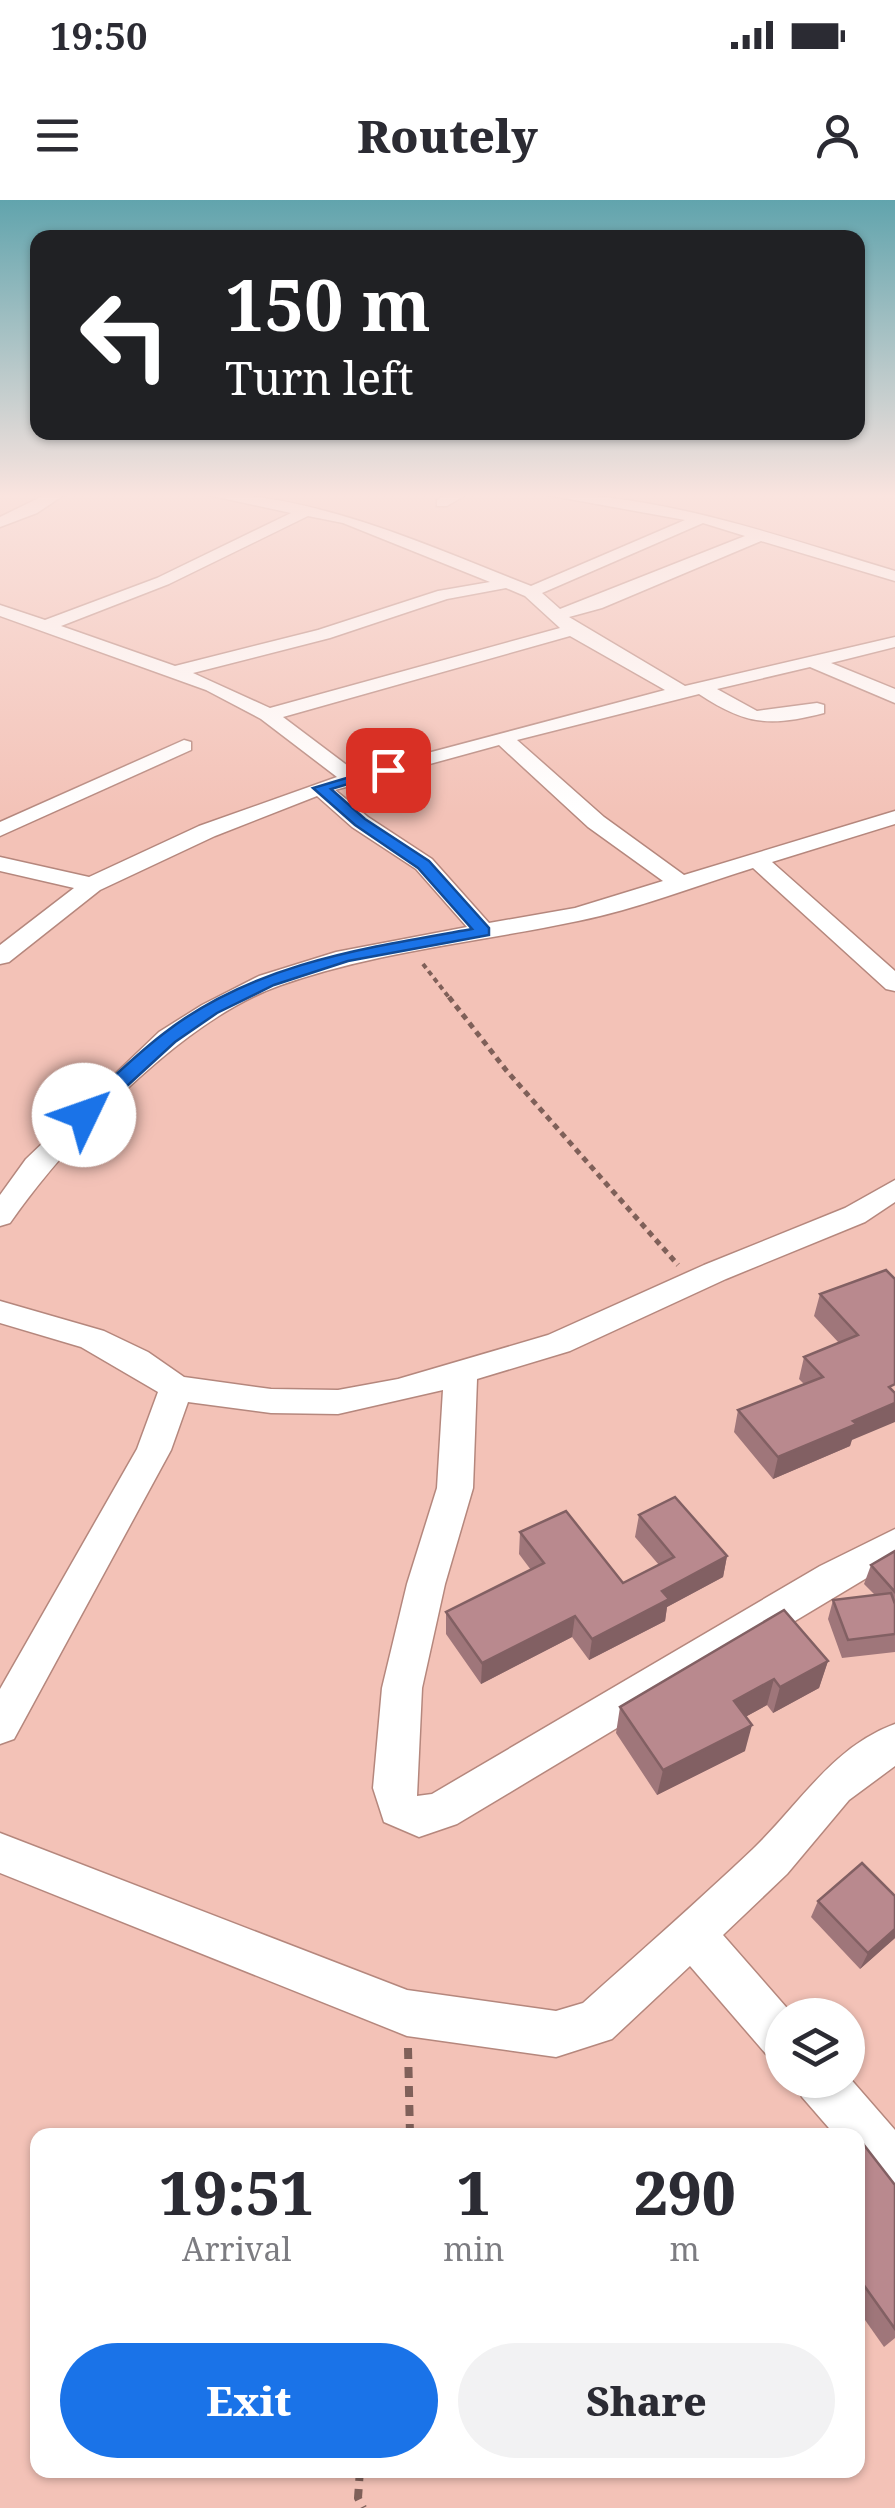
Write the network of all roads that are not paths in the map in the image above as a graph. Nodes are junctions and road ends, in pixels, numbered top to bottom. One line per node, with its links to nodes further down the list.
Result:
1 (111, 601): 8 (street)
2 (426, 601): 13 (street)
3 (540, 601): 6 (street)
4 (604, 601): 6 (street)
5 (0, 610): 7 (street)
6 (555, 616): 10 (street)
7 (22, 618): 8 (street); 9 (street)
8 (45, 626): 13 (street)
9 (0, 630)
10 (572, 630): 14 (street); 17 (street)
11 (895, 642): 12 (street)
12 (809, 661): 14 (street); 15 (street)
13 (177, 671): 17 (street)
14 (691, 689): 16 (street); 18 (street)
15 (895, 697)
16 (817, 709)
17 (268, 714): 20 (street)
18 (502, 737): 20 (street); 26 (street)
19 (184, 746): 23 (street)
20 (352, 778): 21 (street)
21 (320, 788): 27 (street); 28 (street)
22 (895, 816): 24 (street)
23 (0, 830)
24 (758, 861): 26 (street); 30 (street)
25 (0, 864): 27 (street)
26 (681, 884): 28 (street)
27 (92, 885): 29 (street)
28 (483, 932): 32 (street)
29 (0, 958)
30 (895, 984)
31 (895, 1190): 34 (street)
32 (0, 1216)
33 (0, 1312): 35 (street)
34 (461, 1372): 35 (street); 36 (street)
35 (176, 1388): 37 (street)
36 (895, 1544)
37 (0, 1726)
38 (895, 1742): 40 (street)
39 (0, 1852): 40 (street)
40 (693, 1935): 41 (street)
41 (765, 2018)
42 (835, 2098): 43 (street)
43 (861, 2128)
44 (865, 2133): 45 (street)
45 (895, 2167)

